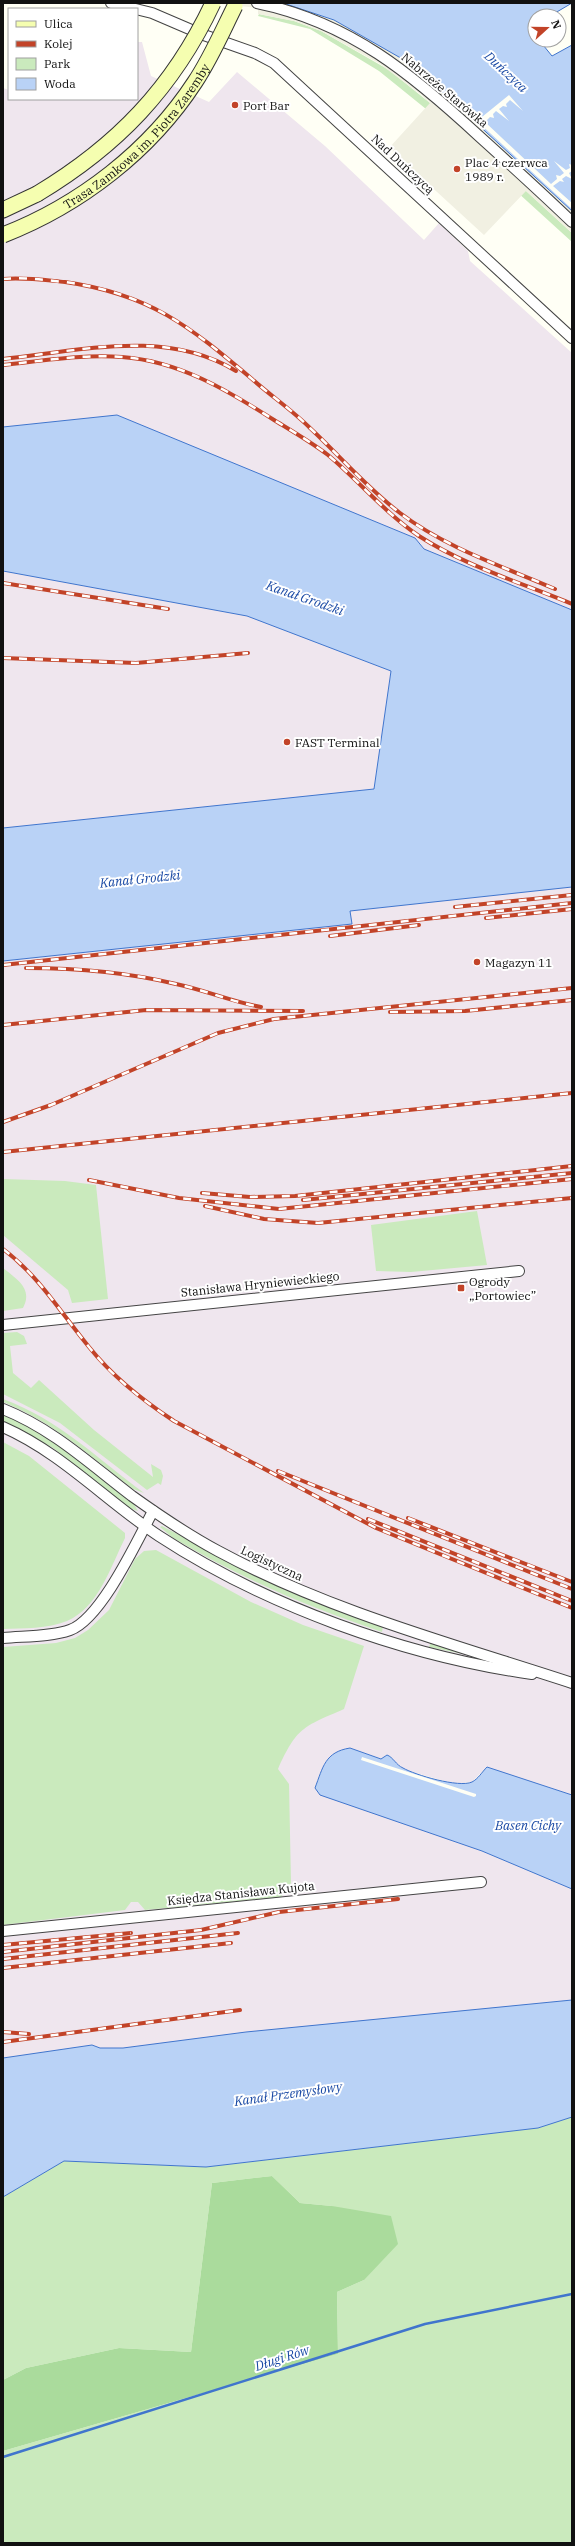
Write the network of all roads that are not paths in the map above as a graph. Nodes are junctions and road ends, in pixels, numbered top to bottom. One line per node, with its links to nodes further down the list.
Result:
1 (112, 3): 5 (street, Nad Duńczycą)
2 (213, 3): 7 (main road, Trasa Zamkowa im. Piotra Zaremby, bridge)
3 (236, 3): 9 (main road, Trasa Zamkowa im. Piotra Zaremby, bridge)
4 (257, 3): 8 (street, Nabrzeże Starówka)
5 (132, 8)
6 (138, 10): 10 (street, Nad Duńczycą)
7 (3, 210)
8 (572, 222)
9 (3, 235)
10 (572, 338)
11 (519, 1271): 12 (street, Stanisława Hryniewieckiego)
12 (3, 1325)
13 (3, 1409): 15 (street, Logistyczna)
14 (3, 1427): 16 (street, Logistyczna)
15 (153, 1511): 16 (street); 18 (street, Logistyczna)
16 (145, 1526): 17 (street); 18 (street, Logistyczna)
17 (3, 1638)
18 (561, 1680): 19 (street, Logistyczna)
19 (572, 1683)
20 (481, 1882): 21 (street, Księdza Stanisława Kujota)
21 (3, 1931)

